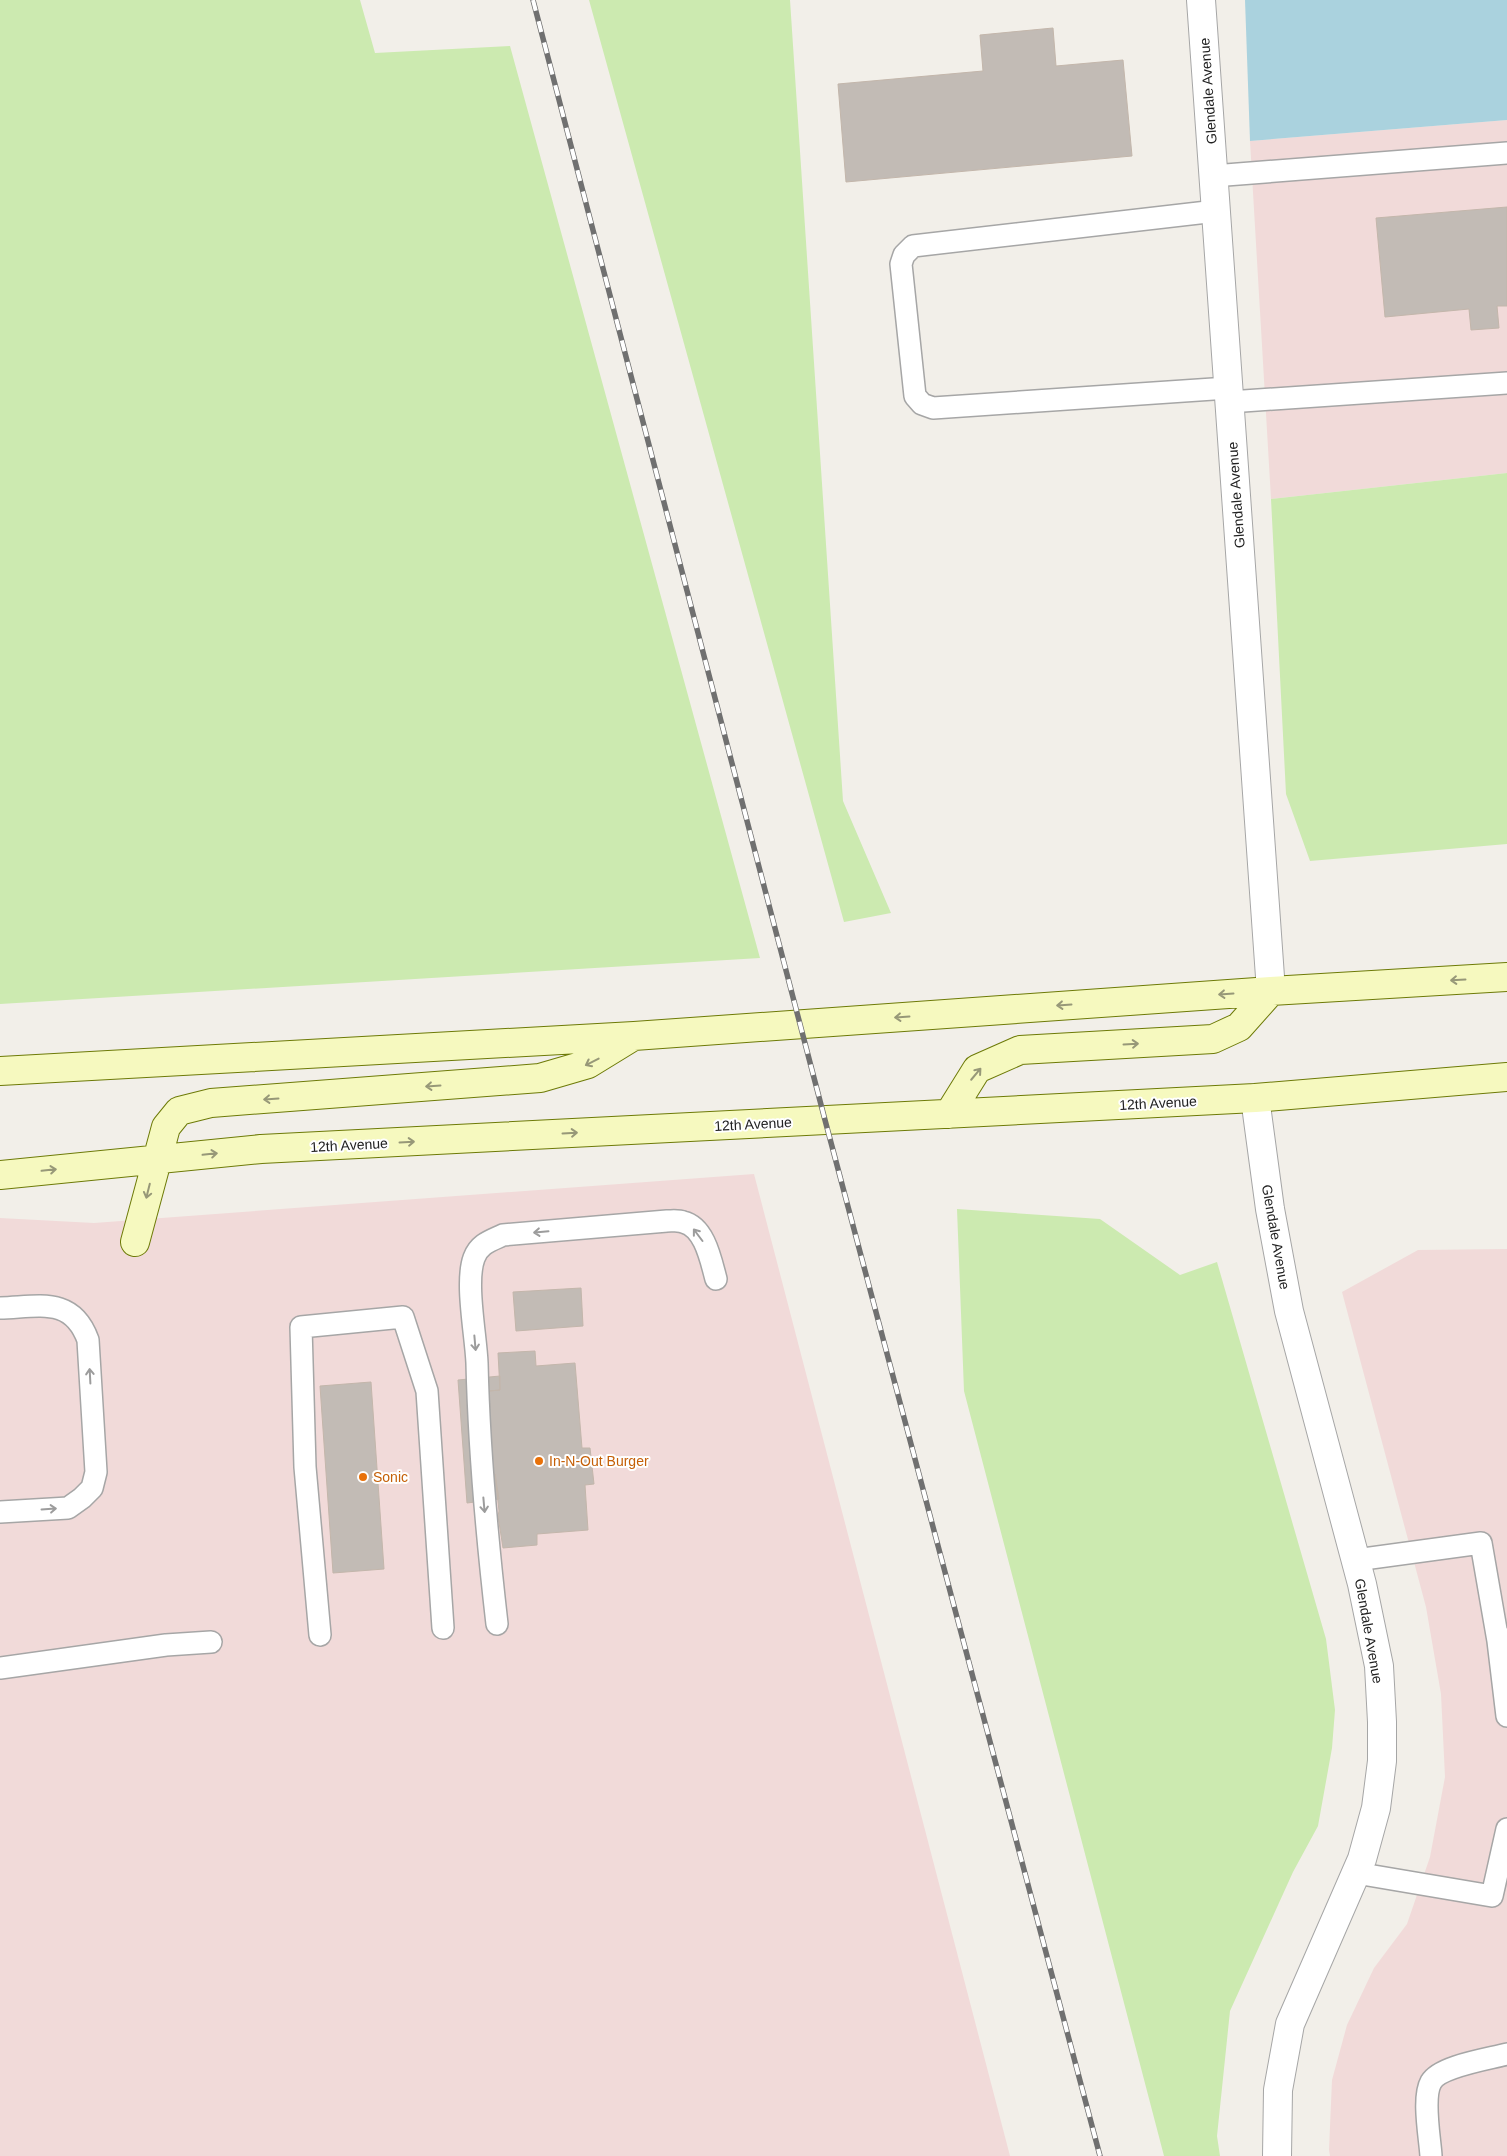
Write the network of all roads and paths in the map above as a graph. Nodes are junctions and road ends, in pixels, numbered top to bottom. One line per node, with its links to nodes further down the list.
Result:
1 (1201, 0): 3 (street, Glendale Avenue)
2 (1507, 153): 3 (lane)
3 (1214, 176): 4 (street, Glendale Avenue)
4 (1216, 211): 6 (street, Glendale Avenue); 6 (lane)
5 (1507, 383): 6 (lane)
6 (1229, 395): 8 (street, Glendale Avenue)
7 (1507, 977): 8 (main road, one-way to 8)
8 (1271, 991): 9 (main road, one-way to 9); 13 (main road, one-way to 8)
9 (634, 1036): 10 (main road); 14 (main road, one-way to 14)
10 (0, 1071)
11 (1507, 1077): 12 (main road, 12th Avenue)
12 (1255, 1098): 13 (main road, 12th Avenue); 20 (street, Glendale Avenue)
13 (949, 1114): 14 (main road, 12th Avenue, one-way to 13)
14 (156, 1159): 15 (main road, 12th Avenue, one-way to 14); 16 (main road, one-way to 16)
15 (0, 1175)
16 (135, 1242)
17 (716, 1279): 21 (lane, one-way to 21)
18 (0, 1308): 19 (lane, one-way to 18)
19 (0, 1512)
20 (1356, 1560): 24 (lane); 29 (street, Glendale Avenue)
21 (497, 1624)
22 (443, 1628): 23 (lane)
23 (320, 1635)
24 (1502, 1640): 27 (lane)
25 (211, 1642): 26 (lane)
26 (0, 1668)
27 (1507, 1716)
28 (1507, 1829): 29 (lane)
29 (1356, 1873): 31 (street, Glendale Avenue)
30 (1507, 2054): 32 (lane)
31 (1277, 2156)
32 (1431, 2156)

